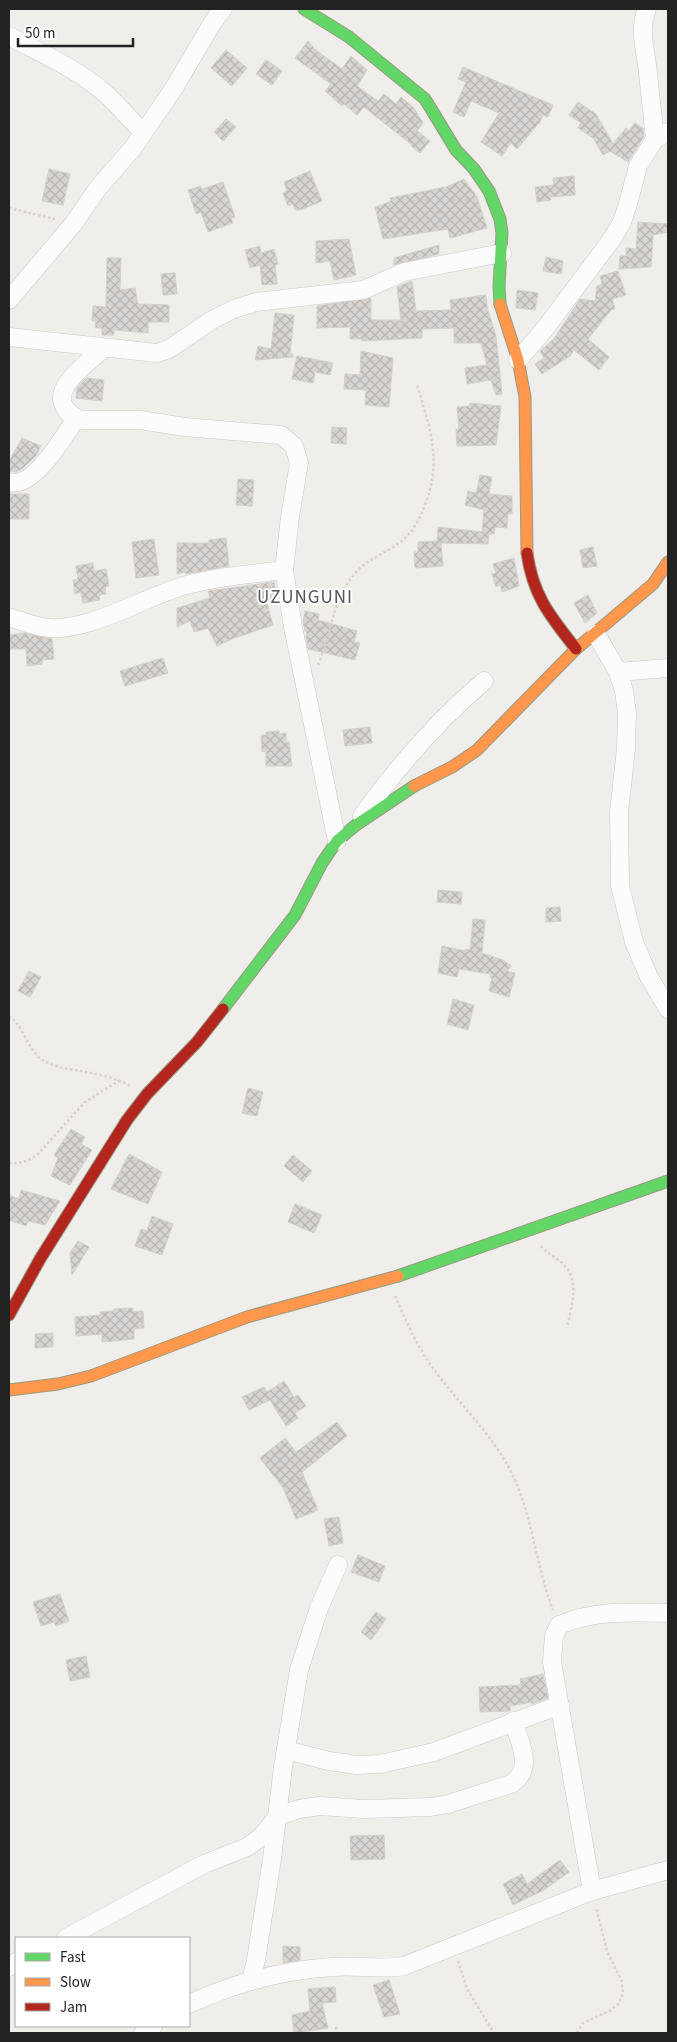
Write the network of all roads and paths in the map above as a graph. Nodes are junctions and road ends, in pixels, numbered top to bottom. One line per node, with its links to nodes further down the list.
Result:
1 (223, 9): 5 (street)
2 (304, 9): 9 (street)
3 (647, 9): 6 (street)
4 (9, 36): 5 (street)
5 (143, 132): 8 (street)
6 (662, 136): 13 (street)
7 (9, 208): 8 (path)
8 (74, 223): 10 (street)
9 (502, 252): 12 (street); 13 (street)
10 (9, 300)
11 (9, 337): 12 (street)
12 (104, 348): 15 (street)
13 (518, 360): 21 (street)
14 (417, 385): 25 (path)
15 (76, 418): 16 (street); 18 (street)
16 (9, 482)
17 (668, 562): 20 (street)
18 (284, 570): 19 (street); 25 (street)
19 (9, 617)
20 (596, 634): 21 (street); 23 (street)
21 (576, 649): 26 (street)
22 (668, 668): 23 (street)
23 (618, 672): 28 (street)
24 (484, 680): 26 (street)
25 (305, 685): 27 (street)
26 (356, 825): 27 (street)
27 (337, 841): 31 (street)
28 (668, 1009)
29 (9, 1016): 30 (path)
30 (120, 1080): 31 (path); 32 (path)
31 (147, 1094): 36 (street)
32 (9, 1163)
33 (668, 1181): 34 (street)
34 (533, 1228): 35 (street); 37 (path)
35 (387, 1279): 38 (street); 41 (path)
36 (9, 1315)
37 (567, 1327)
38 (9, 1390)
39 (338, 1565): 44 (street)
40 (668, 1613): 41 (street)
41 (559, 1625): 42 (street)
42 (560, 1704): 43 (street); 47 (street)
43 (513, 1721): 44 (street); 45 (street)
44 (286, 1750): 45 (street)
45 (278, 1816): 48 (street); 50 (street)
46 (668, 1870): 47 (street)
47 (592, 1891): 49 (street); 55 (path)
48 (68, 1937)
49 (454, 1945): 50 (street); 54 (path)
50 (251, 1982): 51 (street)
51 (190, 2004)
52 (336, 2027): 53 (path)
53 (337, 2033)
54 (494, 2033)
55 (576, 2033)

